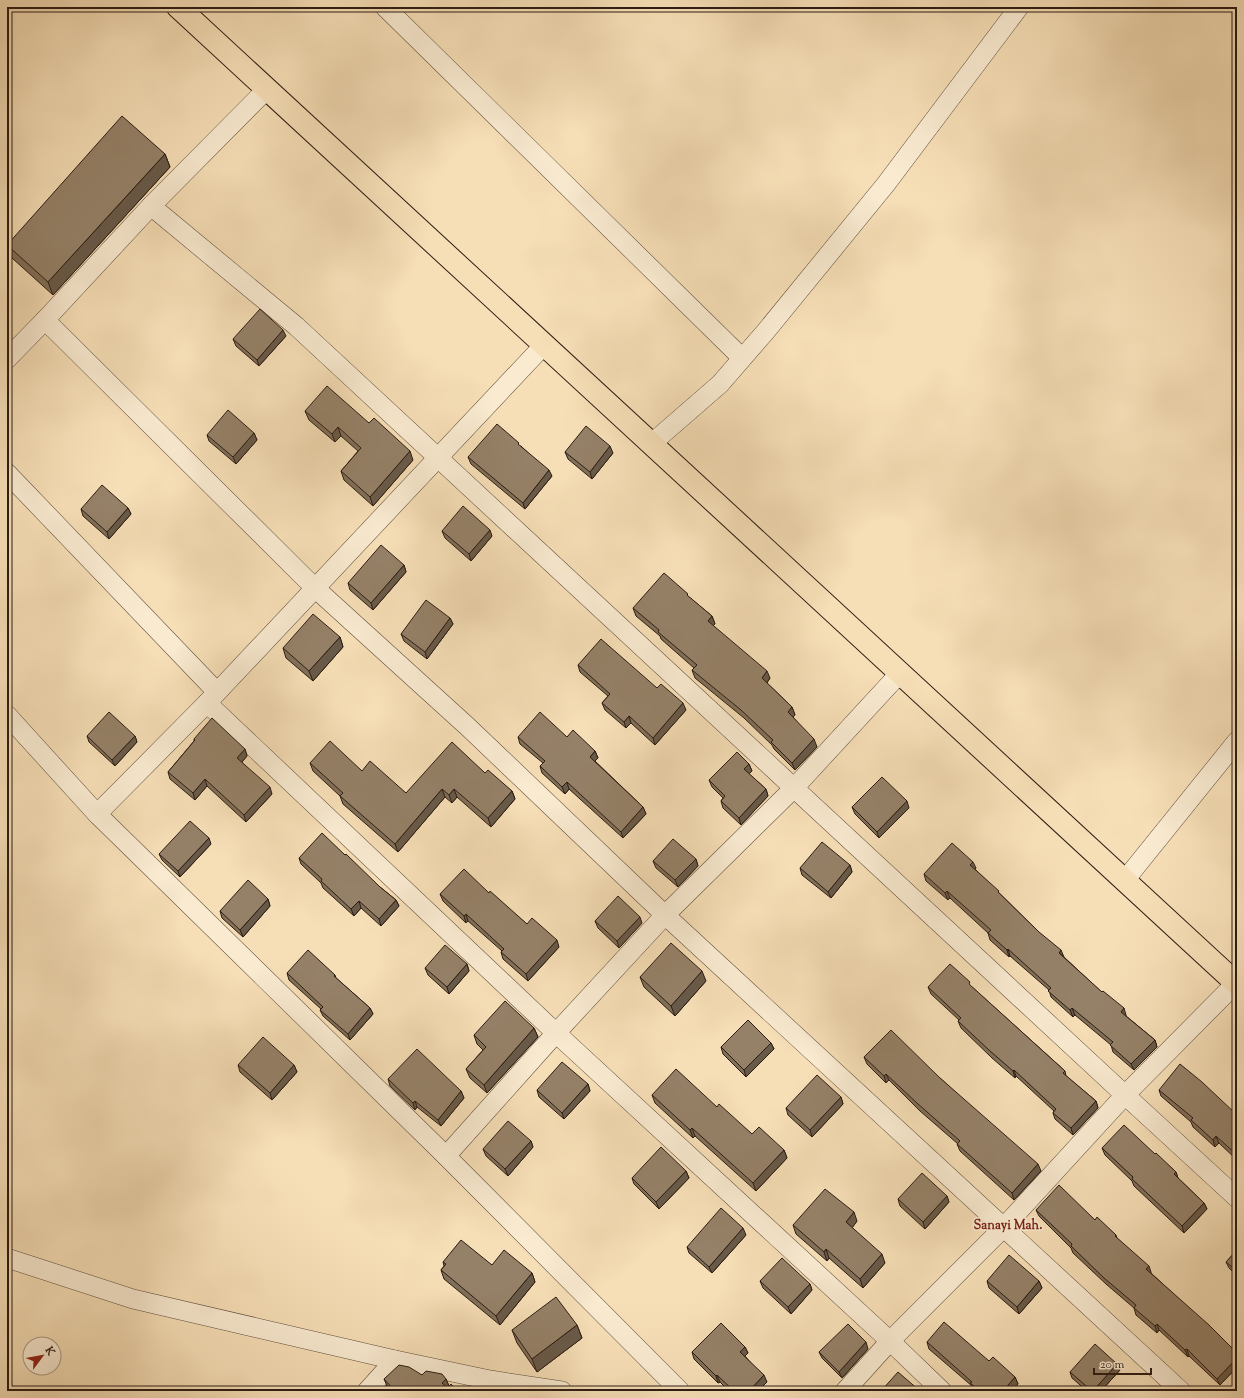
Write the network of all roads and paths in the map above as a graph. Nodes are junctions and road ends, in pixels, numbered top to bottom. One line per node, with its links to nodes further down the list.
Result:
1 (178, 7): 4 (main road)
2 (385, 7): 8 (street)
3 (1019, 7): 8 (street)
4 (267, 89): 5 (street); 7 (main road)
5 (151, 206): 6 (street); 11 (street)
6 (45, 320): 9 (street); 13 (street)
7 (544, 345): 10 (main road); 11 (street)
8 (742, 358): 10 (street)
9 (7, 359)
10 (651, 444): 14 (main road)
11 (437, 458): 13 (street); 18 (street)
12 (7, 473): 15 (street)
13 (315, 588): 15 (street); 21 (street)
14 (900, 673): 18 (street); 20 (main road)
15 (212, 697): 19 (street); 23 (street)
16 (7, 715): 19 (street)
17 (1237, 741): 20 (street)
18 (794, 788): 21 (street); 24 (street)
19 (97, 814): 25 (street)
20 (1125, 880): 22 (main road)
21 (664, 915): 23 (street); 27 (street)
22 (1236, 983): 24 (street)
23 (556, 1033): 25 (street); 29 (street)
24 (1125, 1095): 26 (street); 27 (street)
25 (446, 1156): 34 (street)
26 (1237, 1198)
27 (1004, 1227): 29 (street); 37 (street)
28 (7, 1258): 30 (street)
29 (890, 1341): 35 (street); 36 (street)
30 (395, 1360): 31 (street); 32 (street)
31 (483, 1386): 33 (street)
32 (367, 1391)
33 (562, 1391)
34 (680, 1391)
35 (845, 1391)
36 (942, 1391)
37 (1181, 1391)

